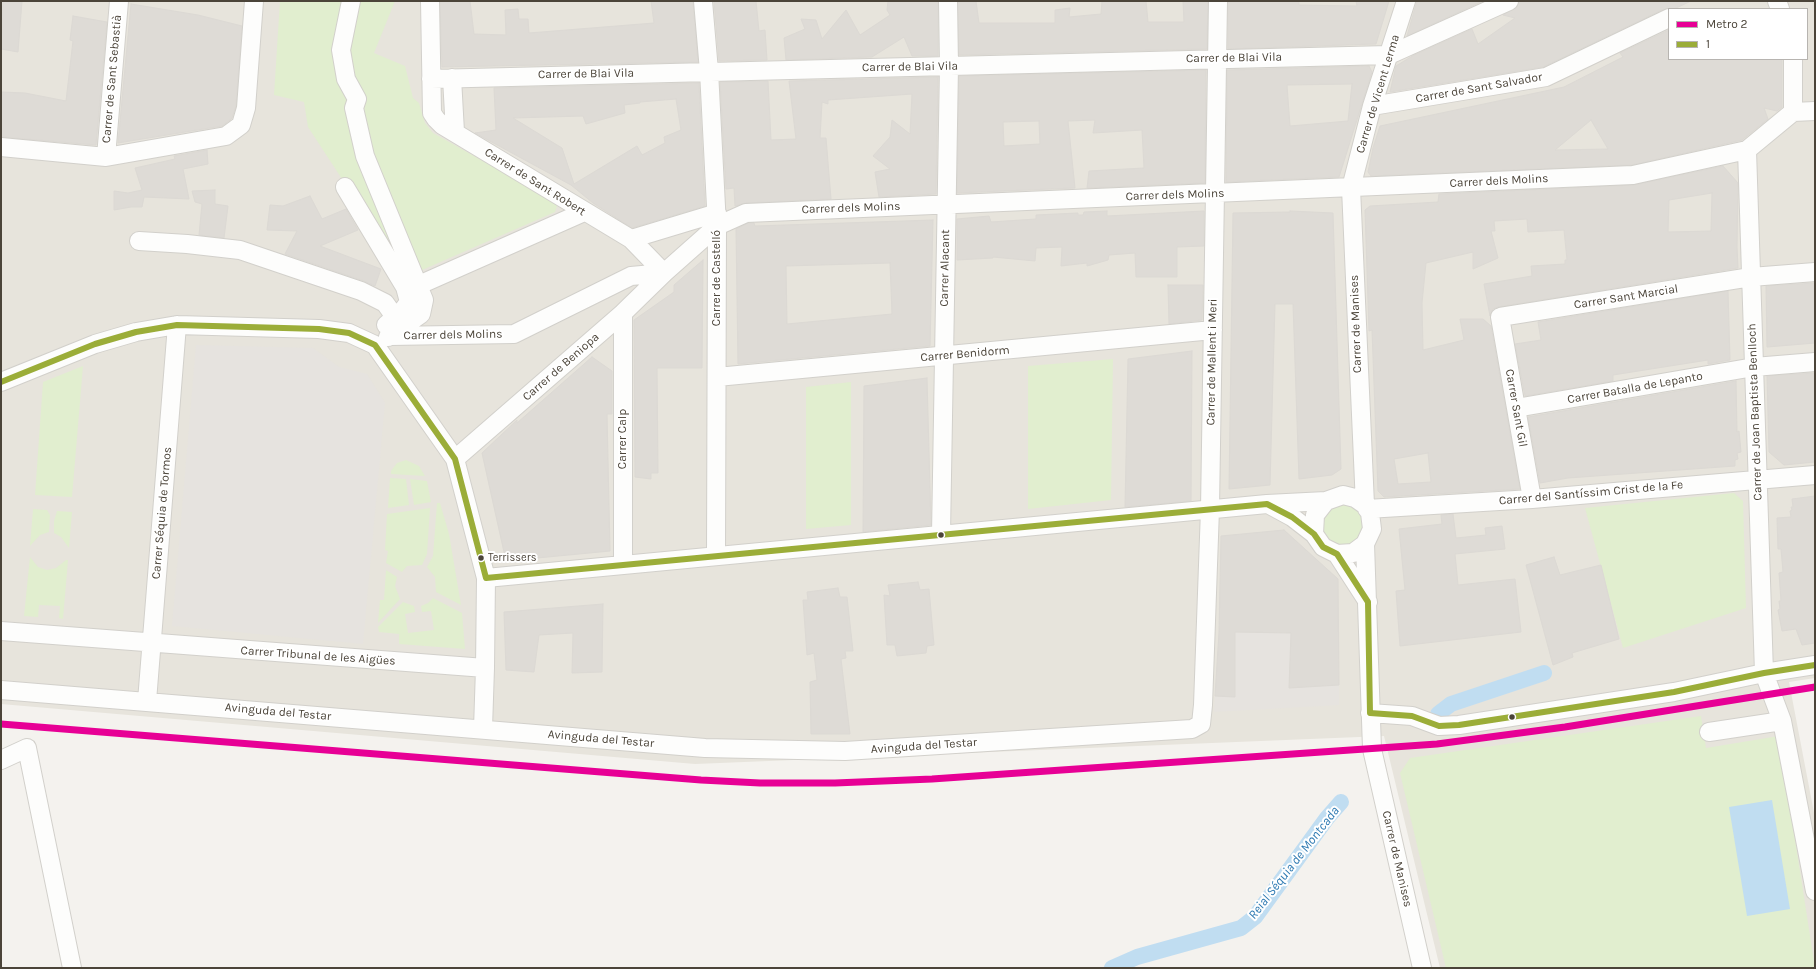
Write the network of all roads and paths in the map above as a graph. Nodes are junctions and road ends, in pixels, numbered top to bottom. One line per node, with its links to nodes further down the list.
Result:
1 (119, 1): 24 (street, Carrer de Sant Sebastià)
2 (254, 1): 24 (street)
3 (351, 1): 36 (street)
4 (430, 1): 17 (street, Carrer de Sant Robert)
5 (703, 1): 15 (street, Carrer de Castelló)
6 (948, 1): 14 (street, Carrer Alacant)
7 (1218, 1): 12 (street, Carrer de Mallent i Meri)
8 (1406, 1): 11 (street, Carrer de Vicent Lerma)
9 (1509, 1): 11 (street)
10 (1668, 18): 18 (street, Carrer de Sant Salvador)
11 (1389, 55): 12 (street, Carrer de Blai Vila); 18 (street, Carrer de Vicent Lerma)
12 (1217, 58): 14 (street, Carrer de Blai Vila); 27 (street, Carrer de Mallent i Meri)
13 (1793, 60): 20 (street)
14 (949, 66): 15 (street, Carrer de Blai Vila); 28 (street, Carrer Alacant)
15 (709, 71): 16 (street, Carrer de Blai Vila); 30 (street, Carrer de Castelló)
16 (452, 78): 17 (street, Carrer de Blai Vila); 21 (street)
17 (431, 79): 21 (street, Carrer de Sant Robert)
18 (1372, 106): 26 (street, Carrer de Vicent Lerma)
19 (1815, 111): 20 (street)
20 (1793, 112): 23 (street)
21 (455, 132): 29 (street, Carrer de Sant Robert)
22 (1, 147): 24 (street)
23 (1747, 150): 26 (street, Carrer dels Molins); 35 (street, Carrer de Joan Baptista Benlloch)
24 (106, 157)
25 (345, 187): 38 (street)
26 (1351, 188): 27 (street, Carrer dels Molins); 51 (street, Carrer de Manises)
27 (1216, 194): 28 (street, Carrer dels Molins); 41 (street, Carrer de Mallent i Meri)
28 (946, 204): 30 (street, Carrer dels Molins); 44 (street, Carrer Alacant)
29 (584, 212): 31 (street, Carrer de Sant Robert); 36 (street)
30 (717, 219): 31 (street, Carrer dels Molins); 34 (street, Carrer dels Molins); 47 (street, Carrer de Castelló)
31 (631, 239): 34 (street, Carrer de Sant Robert)
32 (139, 241): 38 (street)
33 (1815, 272): 35 (street, Carrer Sant Marcial)
34 (664, 273): 37 (street, Carrer de Beniopa); 42 (street, Carrer dels Molins)
35 (1751, 278): 39 (street, Carrer Sant Marcial); 46 (street, Carrer de Joan Baptista Benlloch)
36 (418, 285): 42 (street)
37 (623, 313): 50 (street, Carrer de Beniopa); 65 (street, Carrer Calp)
38 (394, 317): 43 (street)
39 (1500, 317): 49 (street, Carrer Sant Gil)
40 (177, 326): 43 (street); 48 (street); 69 (street, Carrer Séquia de Tormos)
41 (1213, 330): 44 (street, Carrer Benidorm); 59 (street, Carrer de Mallent i Meri)
42 (390, 336): 43 (street, Carrer dels Molins)
43 (375, 345): 50 (street)
44 (944, 356): 47 (street, Carrer Benidorm); 60 (street, Carrer Alacant)
45 (1815, 362): 46 (street, Carrer Batalla de Lepanto)
46 (1754, 367): 49 (street, Carrer Batalla de Lepanto); 53 (street, Carrer de Joan Baptista Benlloch)
47 (717, 377): 64 (street, Carrer de Castelló)
48 (1, 382)
49 (1516, 408): 55 (street, Carrer Sant Gil)
50 (454, 459): 66 (street)
51 (1362, 460): 54 (street, Carrer de Manises); 58 (street, Carrer de Manises)
52 (1815, 475): 53 (street, Carrer del Santíssim Crist de la Fe)
53 (1757, 480): 55 (street, Carrer del Santíssim Crist de la Fe); 72 (street, Carrer de Joan Baptista Benlloch)
54 (1343, 495): 56 (street); 58 (street)
55 (1532, 499): 58 (street, Carrer del Santíssim Crist de la Fe)
56 (1326, 501): 57 (street); 61 (street)
57 (1267, 504): 59 (street); 61 (street)
58 (1366, 507): 62 (street)
59 (1210, 509): 60 (street); 77 (street, Carrer de Mallent i Meri)
60 (941, 534): 64 (street)
61 (1314, 534): 63 (street)
62 (1365, 544): 63 (street); 67 (street, Carrer de Manises)
63 (1337, 554): 67 (street)
64 (716, 556): 65 (street)
65 (623, 565): 66 (street)
66 (486, 578): 71 (street)
67 (1368, 602): 75 (street, Carrer de Manises)
68 (1, 631): 69 (street, Carrer Tribunal de les Aigües)
69 (151, 644): 71 (street, Carrer Tribunal de les Aigües); 74 (street, Carrer Séquia de Tormos)
70 (1815, 665): 72 (street)
71 (485, 668): 78 (street)
72 (1764, 673): 75 (street); 76 (street, Carrer de Joan Baptista Benlloch)
73 (1, 690): 74 (street, Avinguda del Testar)
74 (147, 700): 78 (street, Avinguda del Testar)
75 (1370, 713): 83 (street, Carrer de Manises)
76 (1782, 721): 79 (street); 81 (street, Carrer de Joan Baptista Benlloch)
77 (1201, 724): 78 (street, Avinguda del Testar)
78 (483, 729)
79 (1709, 732)
80 (1, 760): 82 (street)
81 (1815, 891)
82 (72, 968)
83 (1422, 968)

